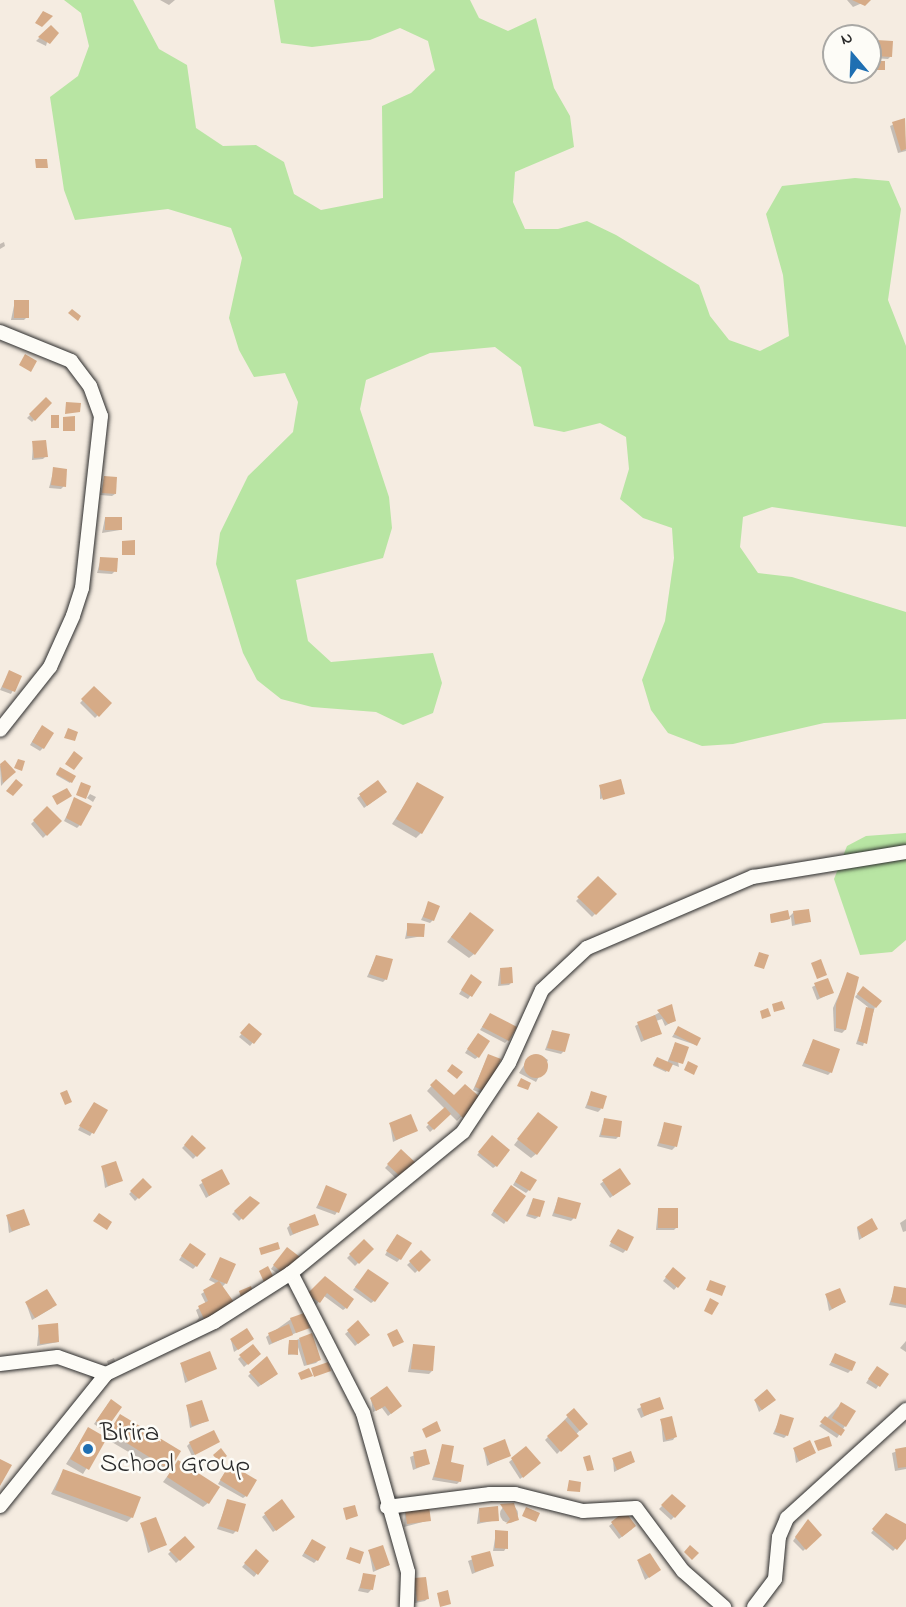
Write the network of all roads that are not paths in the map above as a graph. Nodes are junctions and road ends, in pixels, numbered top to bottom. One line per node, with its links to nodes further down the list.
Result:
1 (0, 332): 2 (street)
2 (0, 730)
3 (906, 852): 4 (street)
4 (291, 1273): 6 (street); 9 (street)
5 (0, 1364): 6 (street)
6 (106, 1374): 8 (street)
7 (906, 1410): 12 (street)
8 (0, 1506)
9 (387, 1507): 10 (street); 11 (street)
10 (406, 1607)
11 (724, 1607)
12 (754, 1607)

